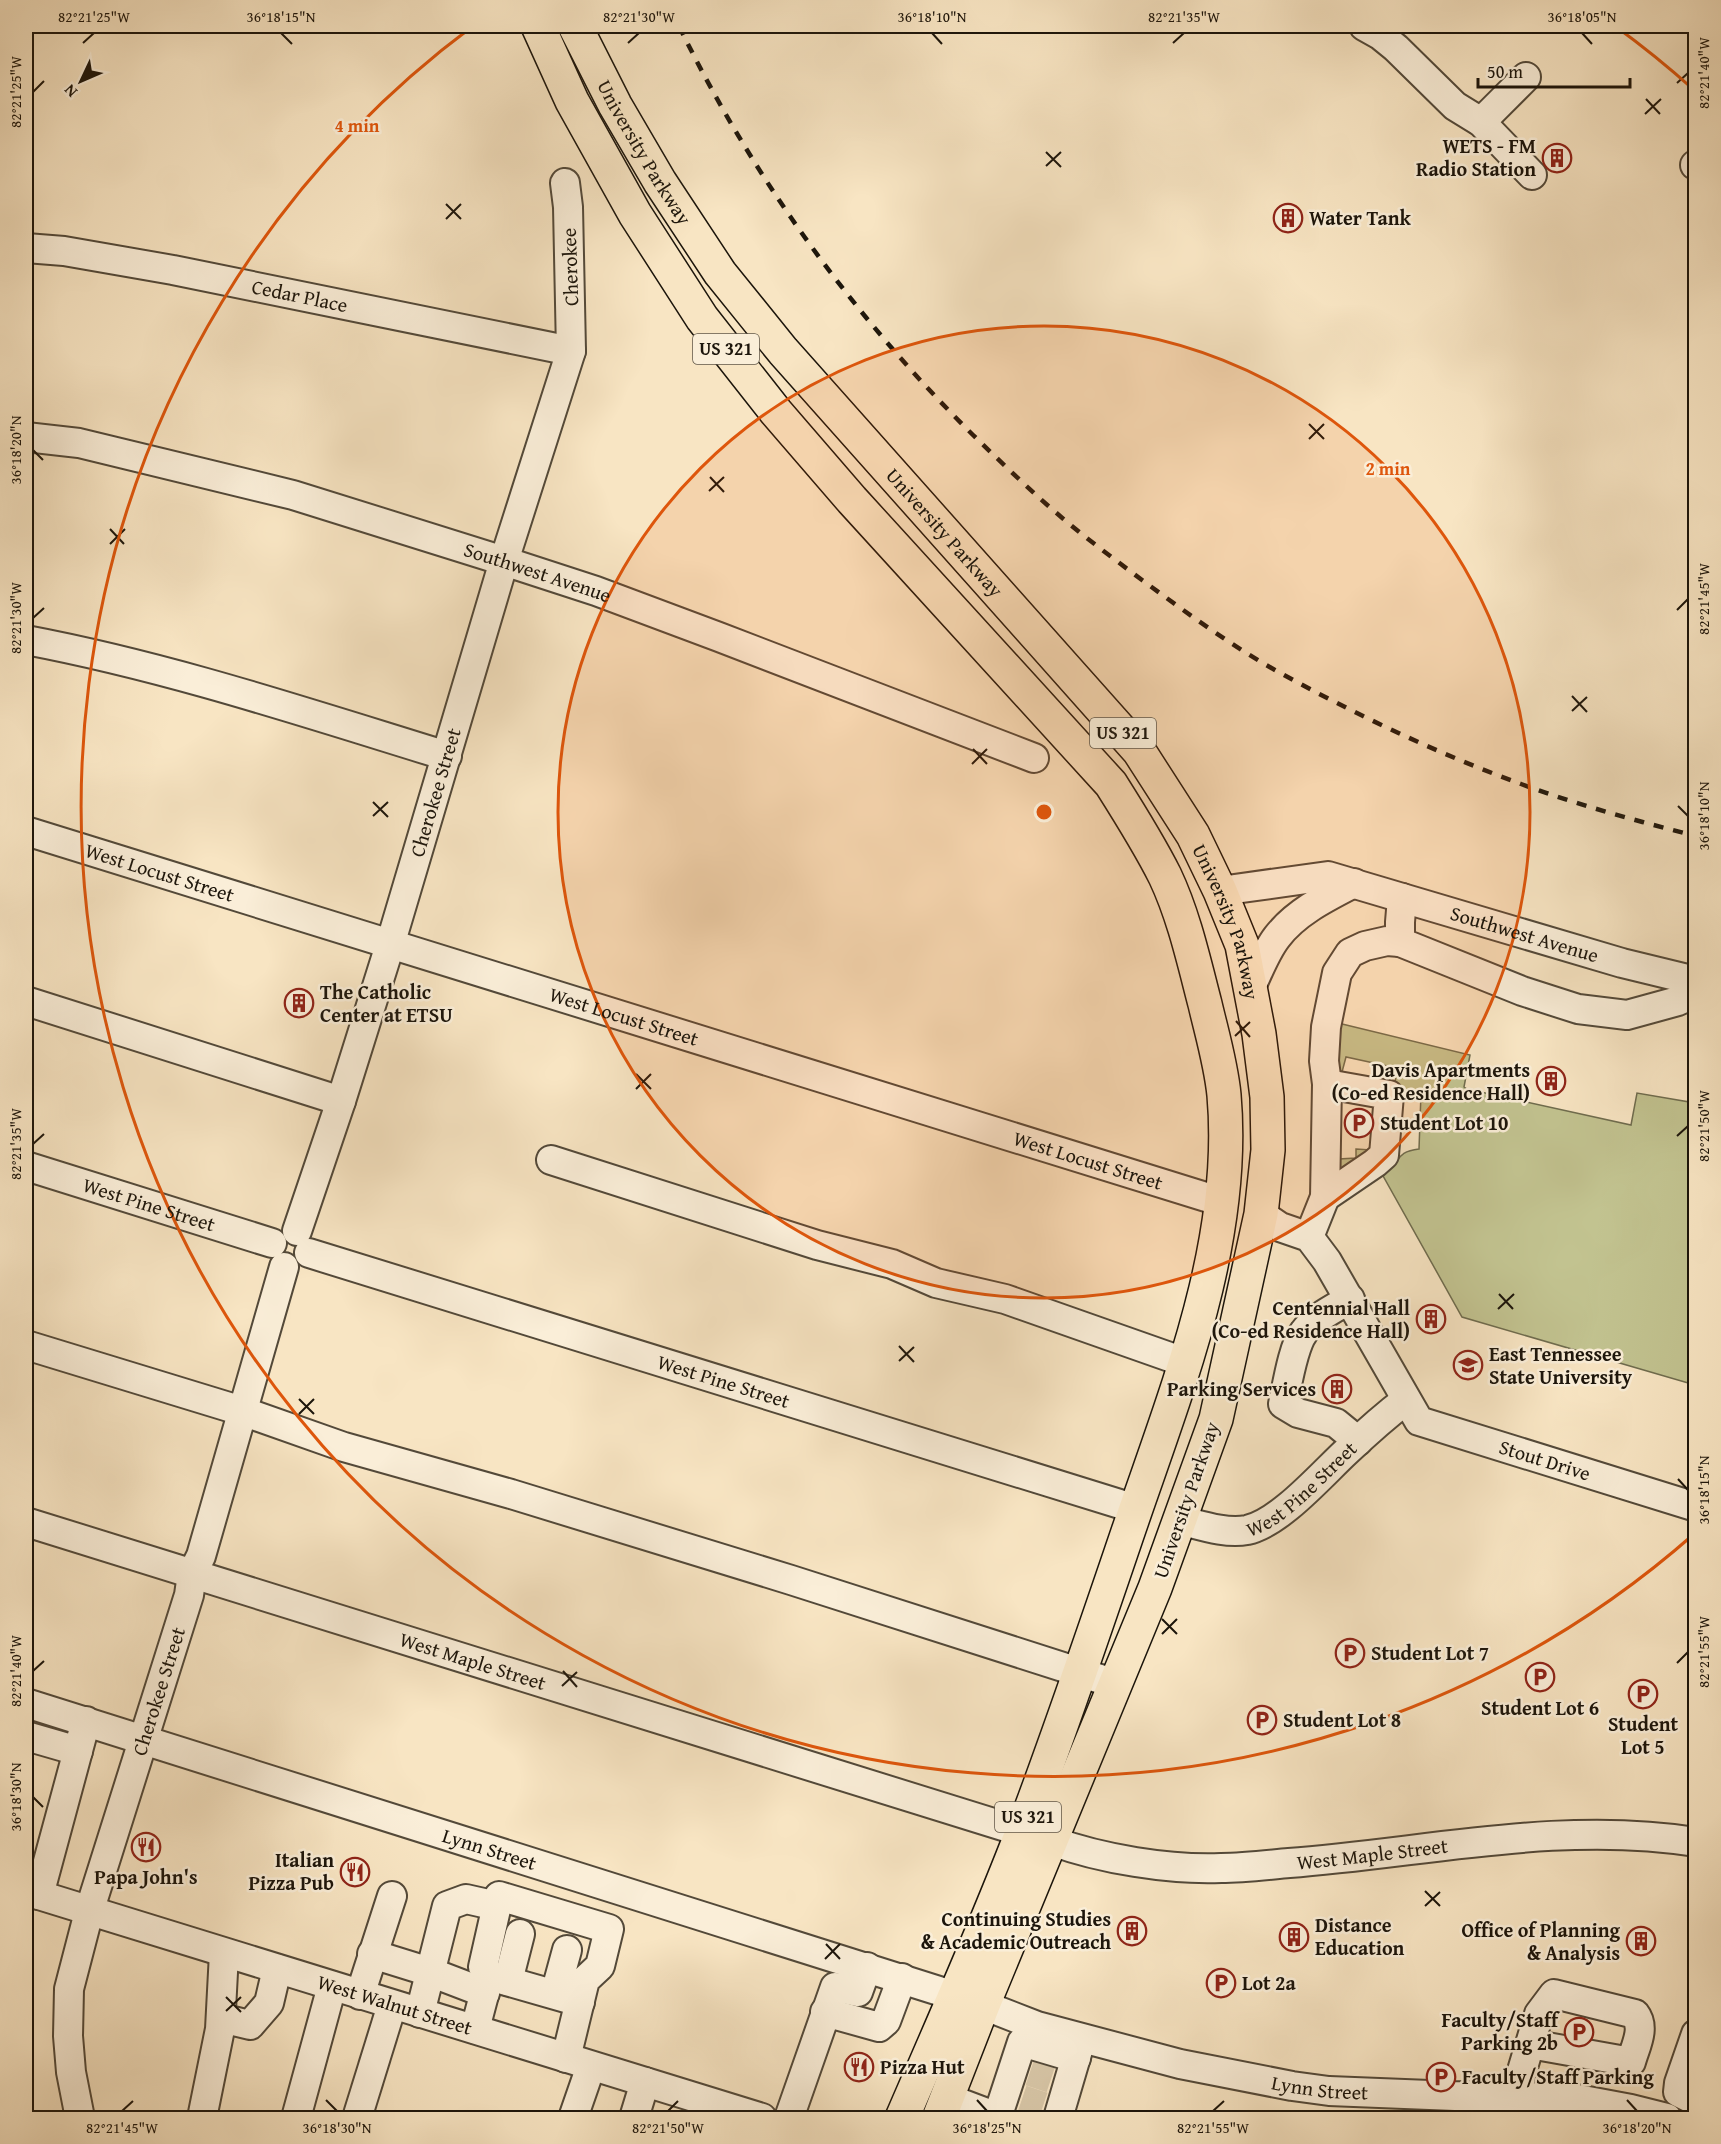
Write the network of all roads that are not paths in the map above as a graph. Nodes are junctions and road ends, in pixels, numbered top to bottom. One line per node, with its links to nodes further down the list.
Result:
1 (538, 26): 12 (highway, University Parkway / US 321)
2 (575, 26): 11 (highway, University Parkway / US 321)
3 (1364, 26): 5 (street)
4 (1526, 77): 5 (street)
5 (1481, 122): 6 (street)
6 (1532, 175)
7 (565, 183): 9 (street, Cherokee)
8 (26, 248): 9 (street, Cedar Place)
9 (572, 351): 13 (street, Cherokee Street)
10 (26, 436): 13 (street, Southwest Avenue)
11 (887, 467): 12 (highway); 19 (highway, University Parkway / US 321)
12 (852, 500): 21 (highway, University Parkway / US 321)
13 (504, 561): 15 (street, Cherokee Street); 16 (street, Southwest Avenue)
14 (26, 640): 15 (street)
15 (447, 756): 23 (street, Cherokee Street)
16 (1034, 758)
17 (26, 831): 23 (street, West Locust Street)
18 (1354, 883): 19 (street, Southwest Avenue); 20 (street, Southwest Avenue); 25 (street)
19 (1220, 891): 21 (highway); 25 (highway, University Parkway / US 321)
20 (1402, 898): 22 (street); 24 (street, Southwest Avenue)
21 (1178, 909): 33 (highway, University Parkway / US 321)
22 (1400, 942): 26 (street); 28 (street)
23 (390, 945): 29 (street, Cherokee Street); 33 (street, West Locust Street)
24 (1695, 981)
25 (1251, 987): 34 (highway, University Parkway / US 321)
26 (1695, 993)
27 (26, 1001): 29 (street)
28 (1327, 1084): 32 (street); 32 (street)
29 (341, 1101): 36 (street, Cherokee Street)
30 (551, 1160): 39 (street)
31 (26, 1166): 36 (street, West Pine Street)
32 (1325, 1197): 35 (street)
33 (1222, 1202): 34 (highway); 39 (highway, University Parkway / US 321)
34 (1261, 1214): 35 (street); 47 (highway, University Parkway / US 321)
35 (1309, 1238): 37 (street)
36 (290, 1249): 41 (street, Cherokee Street); 46 (street, West Pine Street)
37 (1350, 1299): 40 (street); 42 (street)
38 (26, 1345): 41 (street)
39 (1184, 1362): 46 (highway, University Parkway / US 321)
40 (1406, 1400): 42 (street, West Pine Street); 43 (street, Stout Drive)
41 (242, 1411): 49 (street, Cherokee Street); 50 (street)
42 (1358, 1441): 47 (street, West Pine Street)
43 (1550, 1454): 44 (street, Stout Drive); 45 (street, Stout Drive)
44 (1695, 1491)
45 (1695, 1507)
46 (1136, 1509): 47 (highway); 50 (highway, University Parkway / US 321)
47 (1179, 1520): 51 (highway, University Parkway / US 321)
48 (26, 1522): 49 (street, West Maple Street)
49 (192, 1574): 55 (street, Cherokee Street); 57 (street, West Maple Street)
50 (1080, 1672): 51 (street); 57 (highway, University Parkway / US 321)
51 (1116, 1684): 57 (highway, University Parkway / US 321)
52 (26, 1703): 53 (street, Lynn Street)
53 (86, 1721): 55 (street, Lynn Street); 56 (street)
54 (26, 1736): 56 (street)
55 (143, 1739): 62 (street, Cherokee Street); 67 (street, Lynn Street)
56 (78, 1751): 59 (street)
57 (1037, 1837): 58 (street, West Maple Street); 75 (highway, University Parkway / US 321)
58 (1695, 1842)
59 (32, 1893): 62 (street, West Walnut Street)
60 (392, 1896): 66 (street)
61 (496, 1906): 63 (street); 69 (street); 71 (street)
62 (89, 1911): 65 (street, West Walnut Street); 89 (street, Cherokee Street)
63 (524, 1917): 64 (street); 71 (street)
64 (572, 1932): 74 (street); 74 (street)
65 (224, 1953): 68 (street, West Walnut Street); 79 (street)
66 (372, 1954): 69 (street); 73 (street)
67 (867, 1967): 70 (street, Lynn Street); 77 (street)
68 (277, 1969): 72 (street, West Walnut Street); 79 (street)
69 (430, 1972): 71 (street); 78 (street)
70 (902, 1978): 75 (street, Lynn Street); 77 (street)
71 (494, 1983): 74 (street); 80 (street)
72 (332, 1986): 73 (street, West Walnut Street); 91 (street)
73 (360, 1995): 76 (street, West Walnut Street)
74 (567, 1998): 83 (street)
75 (969, 2001): 85 (street, Lynn Street); 88 (highway, University Parkway / US 321); 97 (highway, University Parkway / US 321)
76 (392, 2005): 78 (street, West Walnut Street); 92 (street)
77 (825, 2012): 96 (street)
78 (420, 2013): 80 (street, West Walnut Street)
79 (221, 2018): 90 (street)
80 (475, 2029): 83 (street, West Walnut Street)
81 (1695, 2034): 87 (street)
82 (1530, 2044): 86 (street)
83 (578, 2062): 84 (street, West Walnut Street); 93 (street)
84 (645, 2082): 94 (street); 95 (street, West Walnut Street)
85 (1036, 2091): 86 (street, Lynn Street); 88 (street)
86 (1518, 2098): 98 (street, Lynn Street)
87 (1692, 2107)
88 (943, 2108)
89 (80, 2118)
90 (201, 2118)
91 (296, 2118)
92 (357, 2118)
93 (573, 2118)
94 (634, 2118)
95 (762, 2118)
96 (789, 2118)
97 (903, 2118)
98 (1667, 2118)

